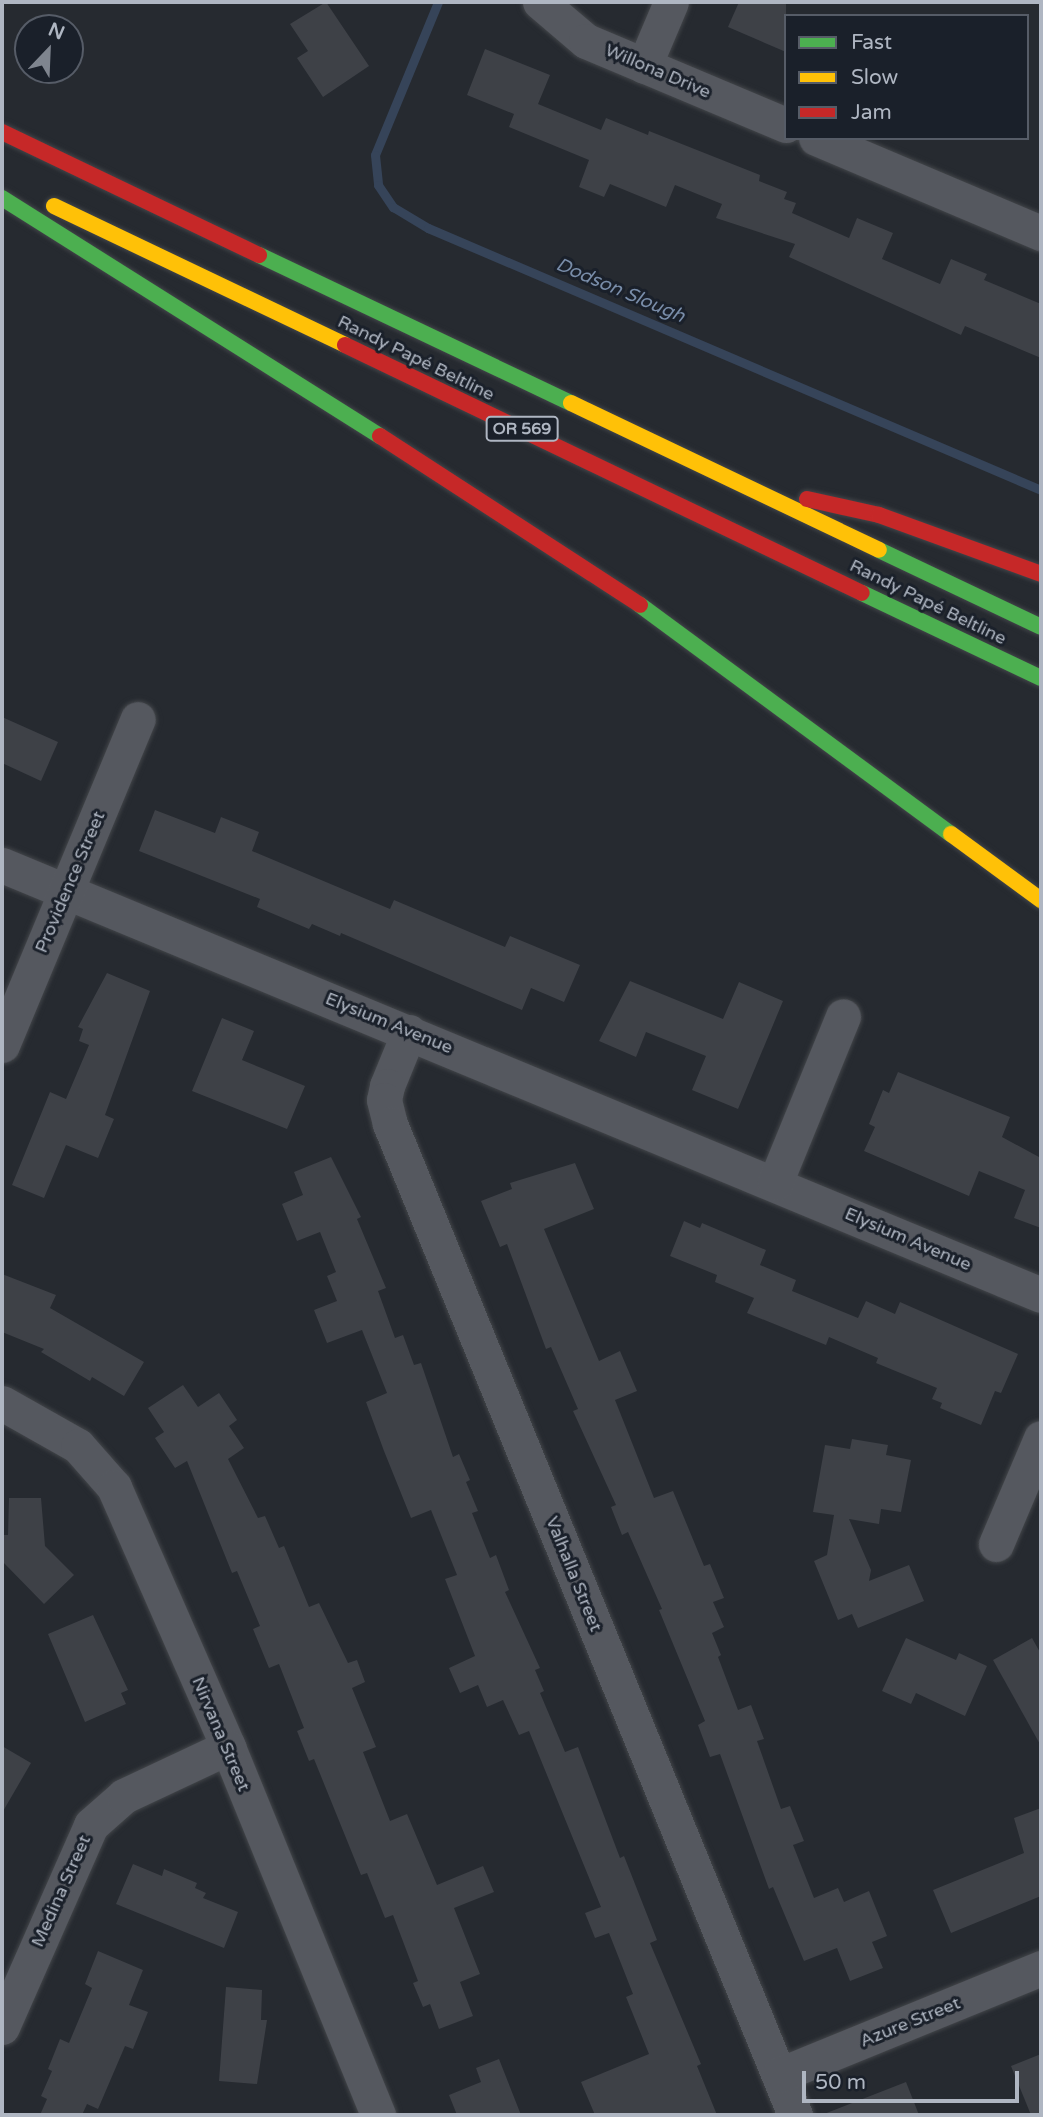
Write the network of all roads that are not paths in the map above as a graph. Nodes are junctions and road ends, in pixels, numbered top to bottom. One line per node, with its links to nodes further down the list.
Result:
1 (540, 2): 3 (street, Willona Drive)
2 (671, 2): 3 (street)
3 (644, 66): 4 (street, Willona Drive)
4 (784, 124)
5 (2, 132): 10 (highway, Randy Papé Beltline / OR 569)
6 (821, 140): 9 (street)
7 (2, 181): 13 (highway, Randy Papé Beltline / OR 569)
8 (2, 198): 17 (highway)
9 (1041, 233)
10 (740, 484): 11 (highway); 12 (highway, Randy Papé Beltline / OR 569)
11 (1041, 574)
12 (1041, 627)
13 (1041, 678)
14 (138, 719): 16 (street, Providence Street)
15 (2, 865): 16 (street, Elysium Avenue)
16 (66, 892): 19 (street, Elysium Avenue); 20 (street, Providence Street)
17 (1041, 900)
18 (843, 1016): 21 (street)
19 (409, 1032): 21 (street, Elysium Avenue); 29 (street, Valhalla Street)
20 (2, 1045)
21 (775, 1183): 22 (street, Elysium Avenue)
22 (1041, 1295)
23 (2, 1403): 26 (street, Nirvana Street)
24 (1041, 1438): 25 (street)
25 (996, 1544)
26 (228, 1747): 28 (street, Medina Street); 30 (street, Nirvana Street)
27 (1041, 1968): 29 (street, Azure Street)
28 (2, 2026)
29 (779, 2076): 31 (street, Valhalla Street)
30 (378, 2115)
31 (795, 2115)

